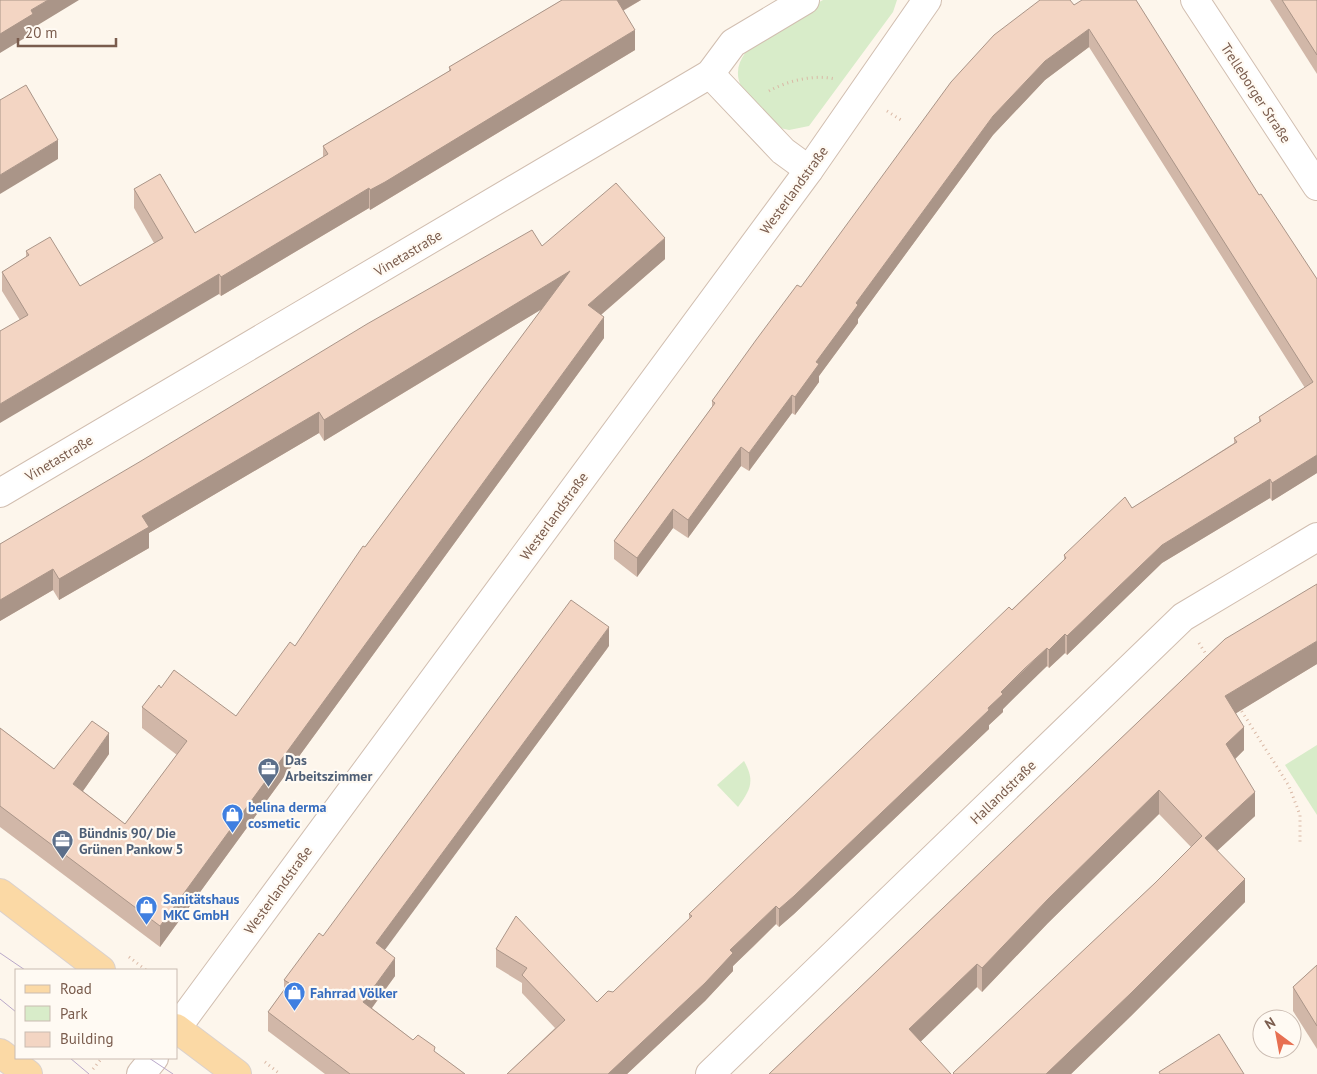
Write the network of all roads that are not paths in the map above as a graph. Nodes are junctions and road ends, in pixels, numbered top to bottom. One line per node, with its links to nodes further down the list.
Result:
1 (805, 0): 4 (street, Vinetastraße)
2 (927, 0): 5 (street, Westerlandstraße)
3 (1195, 0): 6 (street, Trelleborger Straße)
4 (710, 74): 5 (street); 7 (street, Vinetastraße)
5 (809, 170): 11 (street, Westerlandstraße)
6 (1317, 186)
7 (0, 493)
8 (1317, 537): 18 (street, Hallandstraße)
9 (0, 893): 10 (main road)
10 (100, 969)
11 (178, 1025)
12 (178, 1030): 17 (main road)
13 (0, 1053): 15 (main road)
14 (153, 1059): 16 (street)
15 (28, 1074)
16 (142, 1074)
17 (236, 1074)
18 (710, 1074)

